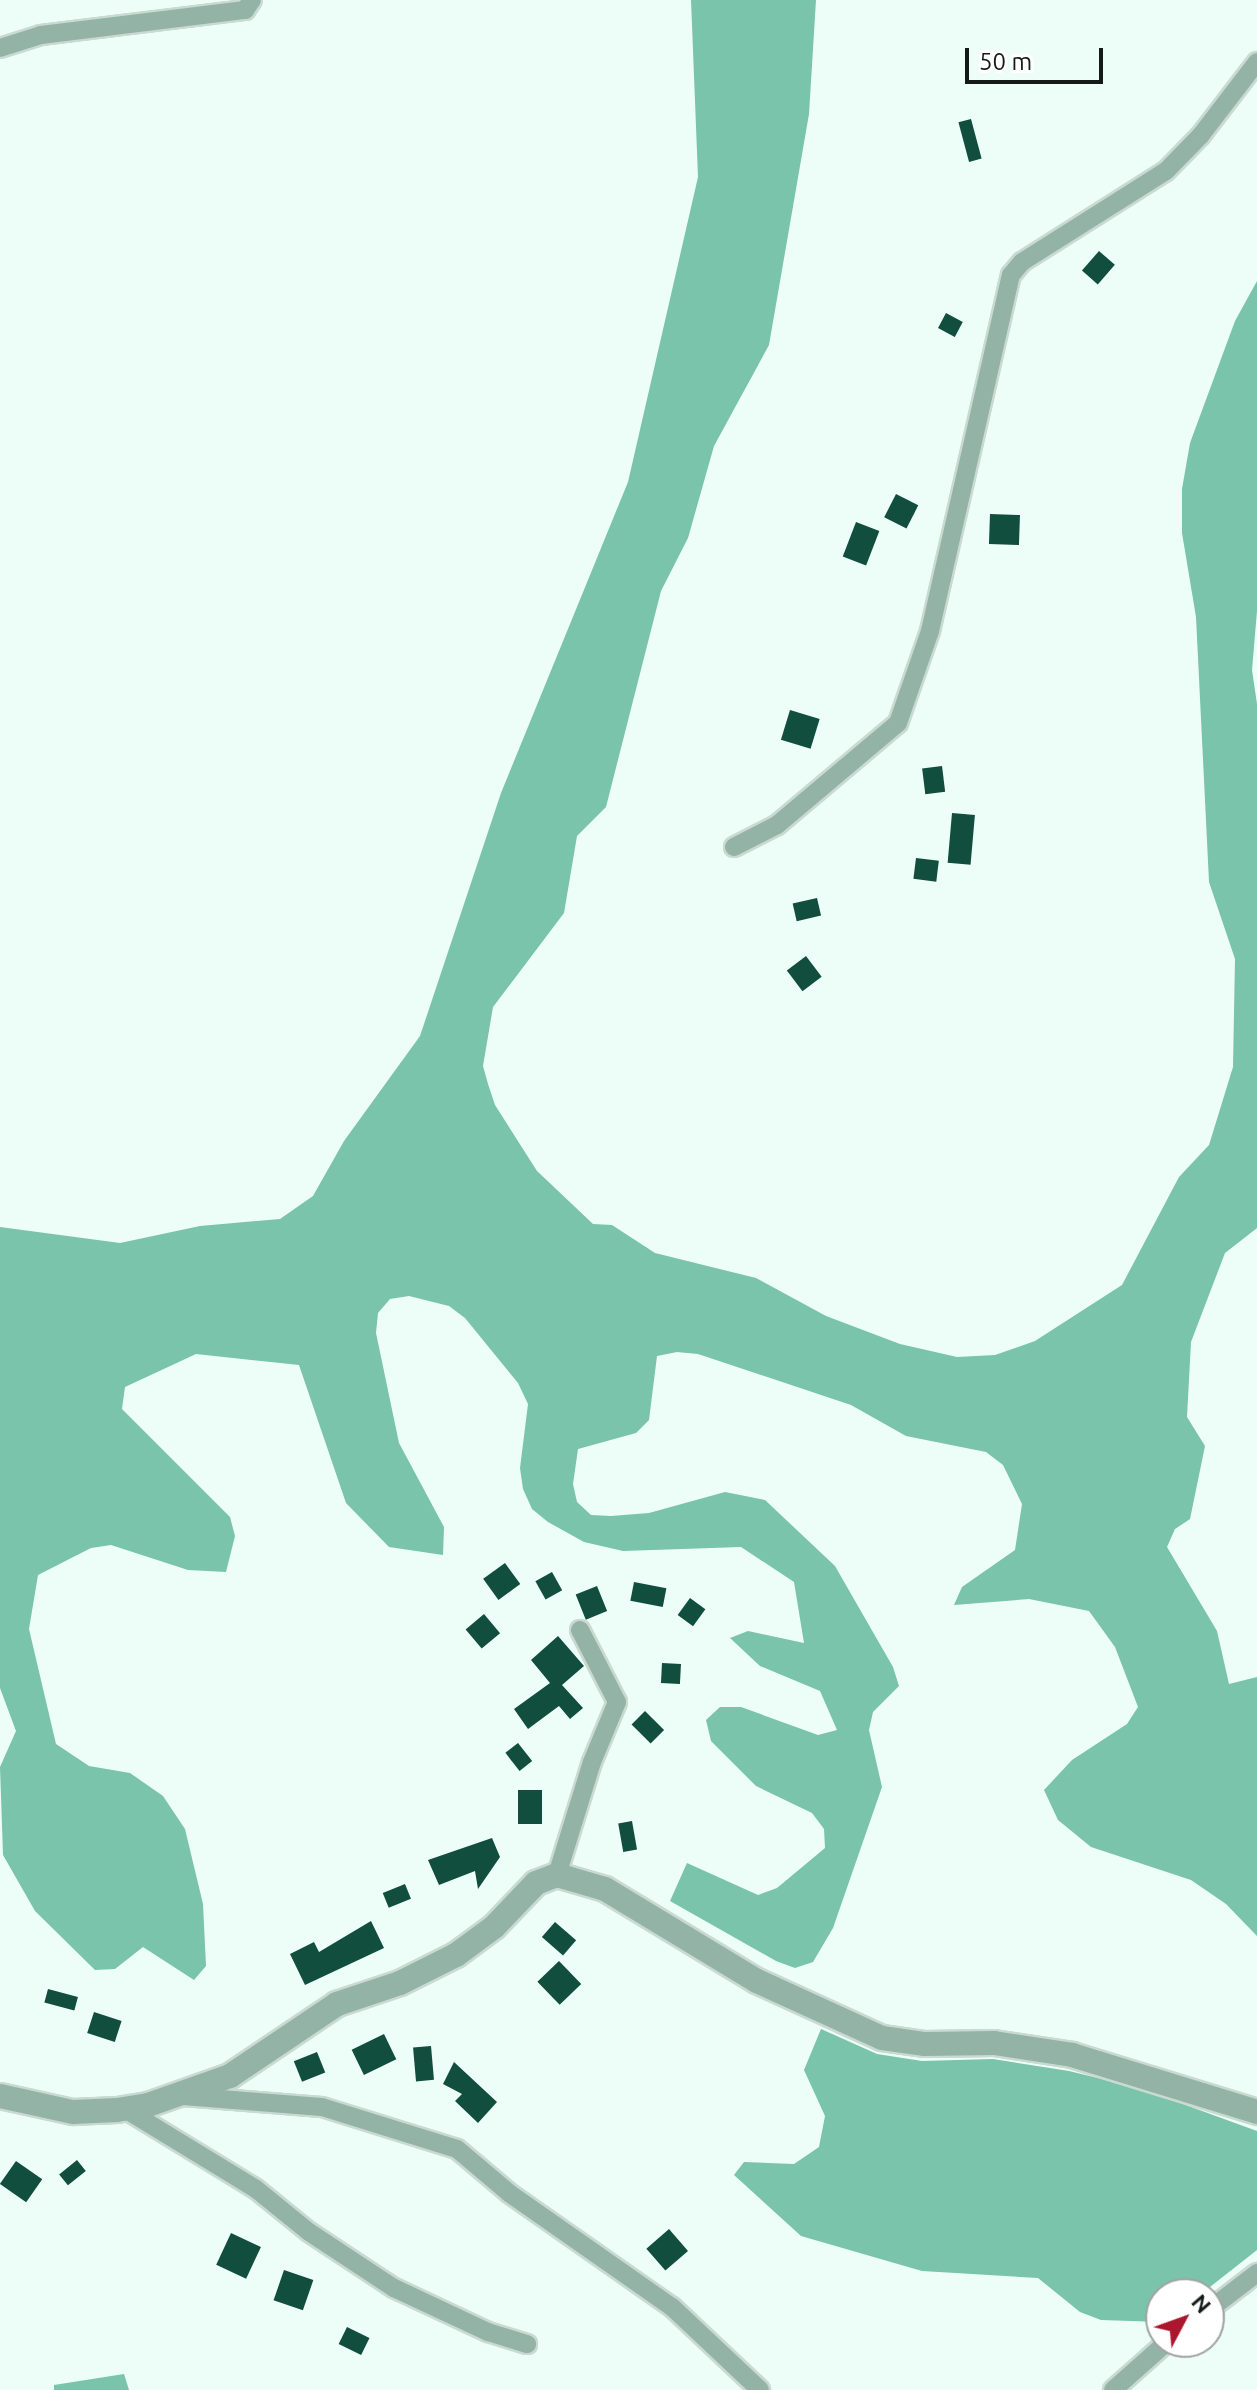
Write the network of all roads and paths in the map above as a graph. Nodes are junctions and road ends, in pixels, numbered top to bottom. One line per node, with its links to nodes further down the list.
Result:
1 (252, 0): 2 (street)
2 (0, 48)
3 (1257, 62): 4 (street)
4 (734, 847)
5 (580, 1630): 6 (street)
6 (557, 1875): 8 (street); 10 (street)
7 (0, 2096): 9 (street)
8 (176, 2096): 9 (street); 15 (street)
9 (125, 2109): 13 (street)
10 (1257, 2112)
11 (1257, 2273): 12 (street)
12 (1225, 2298)
13 (527, 2344)
14 (1149, 2358): 16 (street)
15 (760, 2390)
16 (1113, 2390)

